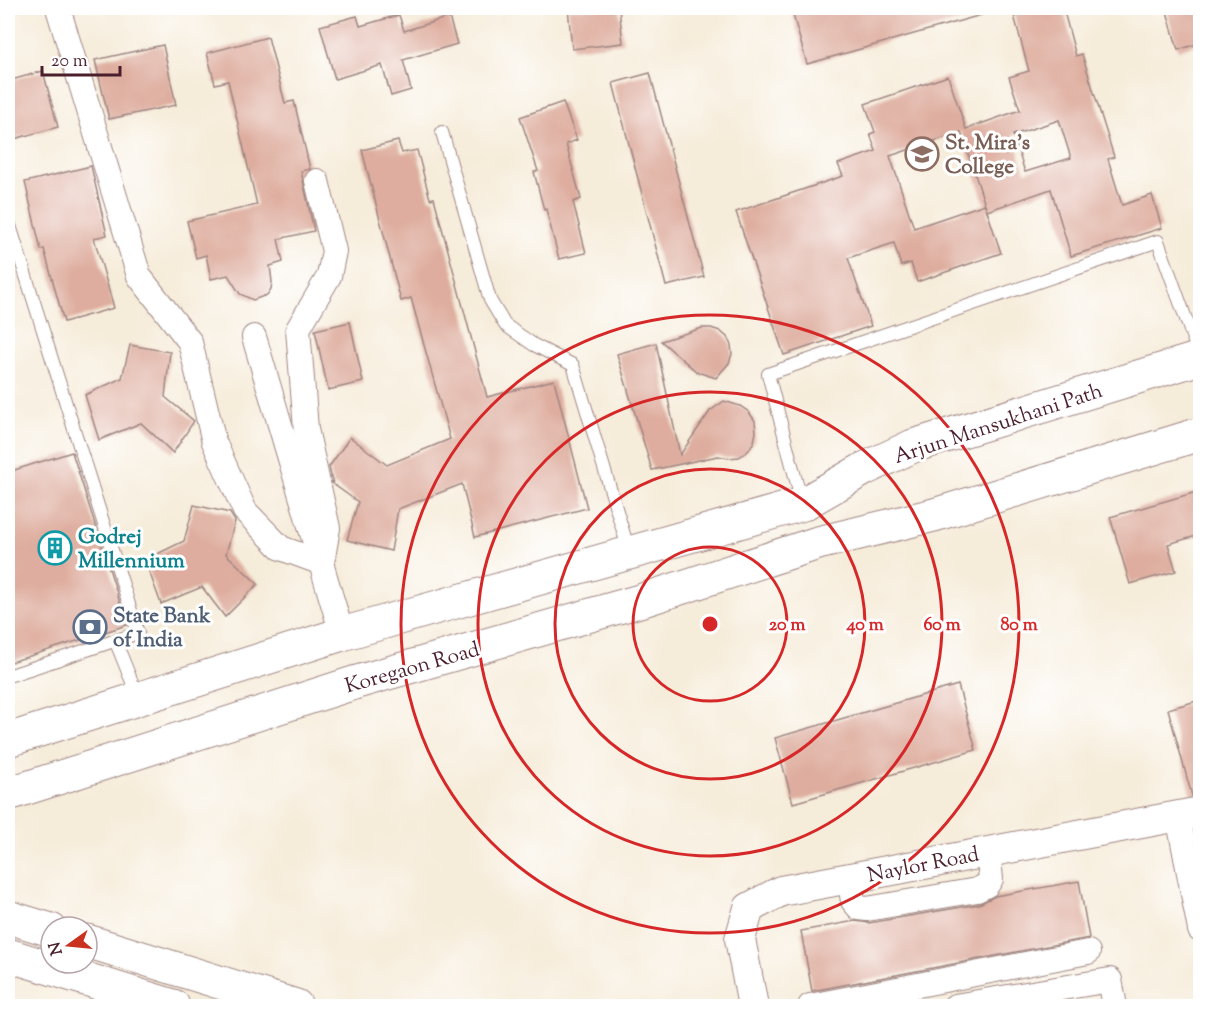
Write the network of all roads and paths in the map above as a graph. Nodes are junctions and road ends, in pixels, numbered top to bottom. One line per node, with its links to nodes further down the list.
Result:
1 (58, 8): 10 (street)
2 (442, 132): 9 (lane)
3 (317, 181): 10 (street)
4 (8, 219): 12 (lane)
5 (254, 337): 10 (street)
6 (1200, 358): 8 (main road, Arjun Mansukhani Path); 8 (lane)
7 (1200, 434): 16 (main road, Koregaon Road)
8 (803, 504): 9 (main road)
9 (629, 552): 11 (main road)
10 (322, 563): 11 (street)
11 (342, 634): 14 (main road)
12 (115, 640): 13 (lane); 14 (lane)
13 (8, 676)
14 (138, 698): 15 (main road)
15 (8, 740)
16 (8, 794)
17 (1190, 814): 20 (street); 26 (street, Naylor Road)
18 (8, 917): 19 (main road)
19 (39, 926)
20 (1200, 930)
21 (99, 945): 25 (main road)
22 (1088, 952): 27 (street)
23 (8, 955): 24 (main road)
24 (173, 1006)
25 (296, 1006)
26 (753, 1006)
27 (810, 1006)
28 (955, 1006): 29 (street)
29 (1115, 1006)

